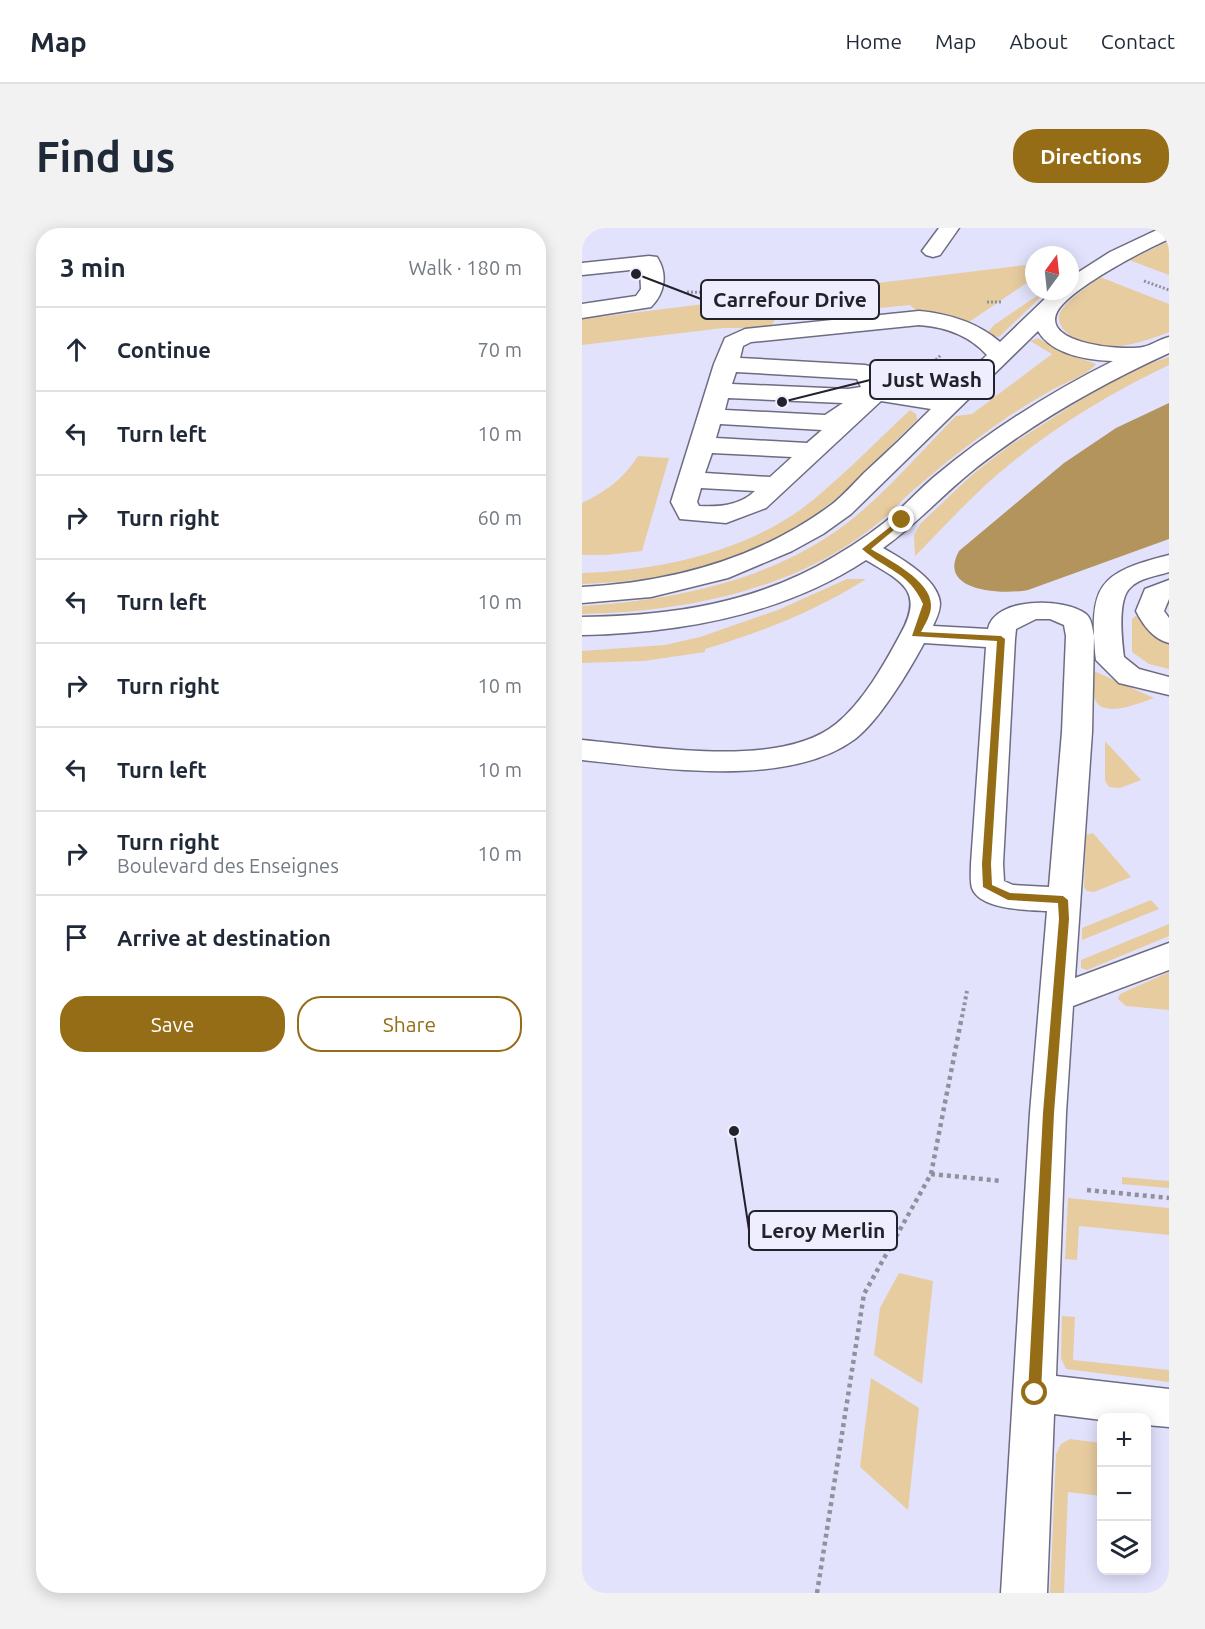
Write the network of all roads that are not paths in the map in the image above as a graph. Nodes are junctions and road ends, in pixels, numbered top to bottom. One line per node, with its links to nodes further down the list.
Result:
1 (949, 228): 4 (street)
2 (1165, 228): 3 (street)
3 (1169, 232): 6 (street)
4 (933, 251)
5 (582, 269): 9 (street)
6 (1079, 281)
7 (1056, 300): 10 (street)
8 (1056, 300): 11 (street)
9 (582, 311)
10 (1162, 348): 17 (street)
11 (999, 355): 12 (street); 14 (street)
12 (719, 390): 13 (street); 13 (street); 16 (street)
13 (876, 393): 14 (street); 15 (street)
14 (948, 405): 20 (street)
15 (806, 457): 16 (street); 16 (street)
16 (694, 469)
17 (866, 549): 21 (street); 22 (street)
18 (1169, 563): 25 (street)
19 (1169, 588): 23 (street)
20 (582, 595)
21 (582, 626)
22 (915, 634): 24 (street); 26 (street)
23 (1169, 634)
24 (1001, 639): 27 (street); 27 (street)
25 (1169, 686)
26 (582, 750)
27 (1063, 900): 29 (street)
28 (1169, 956): 29 (street)
29 (1056, 999): 30 (street)
30 (1035, 1393): 31 (street); 32 (street)
31 (1169, 1408)
32 (1024, 1593)

